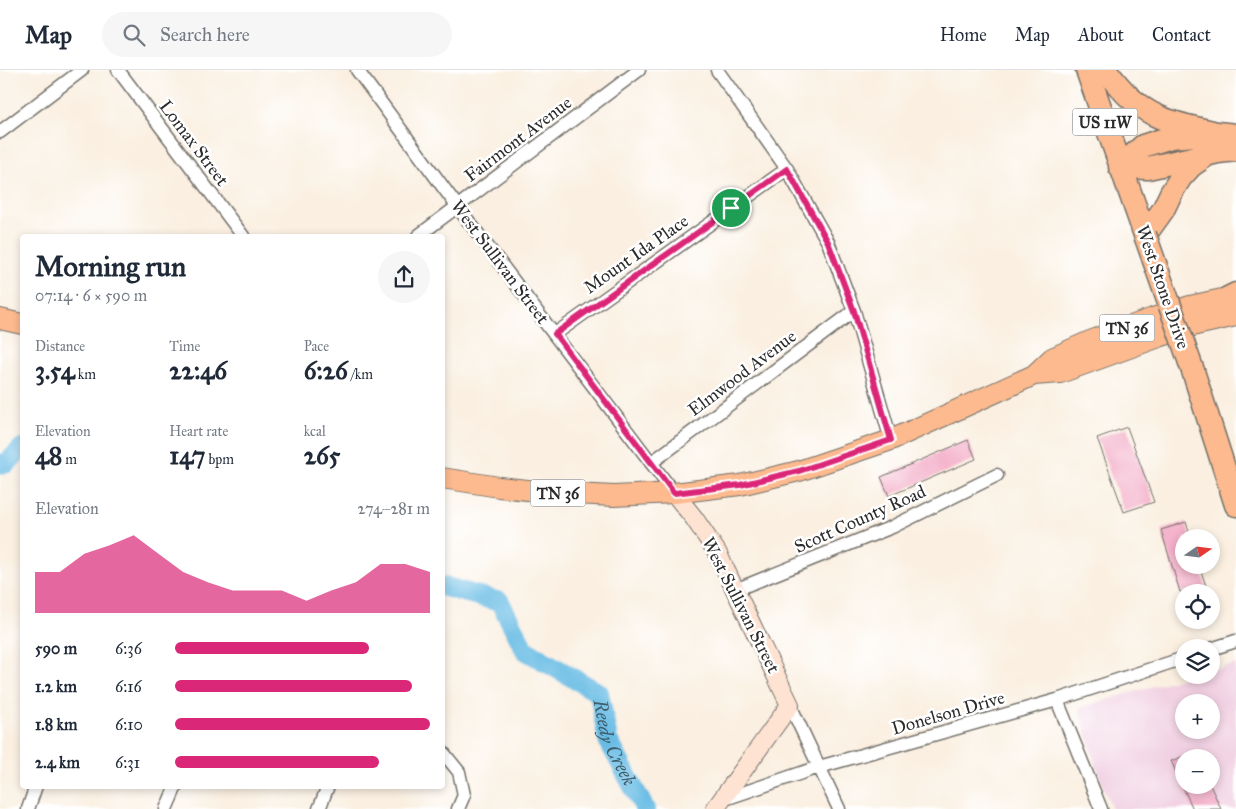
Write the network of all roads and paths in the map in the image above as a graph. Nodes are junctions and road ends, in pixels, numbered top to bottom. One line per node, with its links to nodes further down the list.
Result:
1 (82, 70): 8 (street)
2 (118, 70): 13 (street, Lomax Street)
3 (357, 70): 12 (street, West Sullivan Street)
4 (639, 70): 12 (street, Fairmont Avenue)
5 (717, 70): 11 (street)
6 (1087, 70): 10 (highway, West Stone Drive / US 11W)
7 (1106, 70): 9 (highway)
8 (0, 132)
9 (1227, 143): 10 (highway); 15 (highway)
10 (1120, 167): 15 (highway, West Stone Drive / US 11W)
11 (787, 169): 17 (street); 20 (street, Mount Ida Place)
12 (457, 206): 14 (street, Fairmont Avenue); 20 (street, West Sullivan Street)
13 (241, 234)
14 (421, 234)
15 (1145, 235): 23 (highway, West Stone Drive / US 11W, bridge)
16 (1234, 301): 21 (main road, TN 36)
17 (854, 311): 21 (street); 22 (street, Elmwood Avenue)
18 (0, 319): 19 (main road)
19 (20, 324)
20 (555, 334): 22 (street, West Sullivan Street)
21 (891, 440): 26 (main road, TN 36)
22 (651, 463): 26 (street, West Sullivan Street)
23 (1231, 471): 27 (highway, West Stone Drive / US 11W)
24 (997, 475): 28 (street, Scott County Road)
25 (445, 478): 26 (main road, TN 36)
26 (674, 493): 28 (street, West Sullivan Street)
27 (1236, 505)
28 (735, 590): 33 (street, West Sullivan Street)
29 (1236, 641): 30 (street)
30 (1220, 646)
31 (1175, 661): 32 (street, Donelson Drive)
32 (1057, 700): 35 (street, Donelson Drive); 45 (street)
33 (790, 705): 35 (street); 39 (street)
34 (445, 754): 43 (street)
35 (819, 767): 39 (street, Donelson Drive); 44 (street)
36 (35, 789): 40 (street)
37 (175, 789): 41 (street)
38 (327, 789): 42 (street)
39 (719, 804)
40 (28, 809)
41 (166, 809)
42 (319, 809)
43 (458, 809)
44 (839, 809)
45 (1101, 809)

